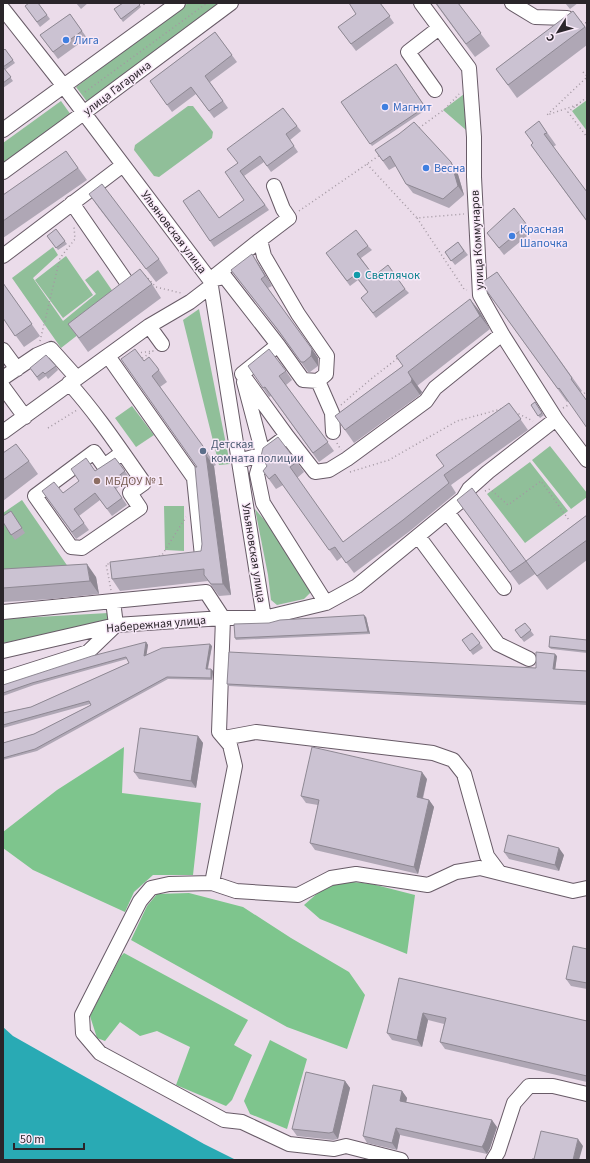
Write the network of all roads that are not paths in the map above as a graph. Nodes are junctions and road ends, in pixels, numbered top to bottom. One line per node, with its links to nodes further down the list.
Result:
1 (178, 3): 8 (street)
2 (231, 3): 10 (street, улица Гагарина)
3 (421, 3): 7 (street, улица Коммунаров)
4 (512, 3): 6 (street)
5 (3, 9): 8 (street, Ульяновская улица)
6 (566, 18)
7 (440, 28): 9 (street); 21 (street, улица Коммунаров)
8 (64, 86): 10 (street, Ульяновская улица); 11 (street)
9 (434, 90)
10 (84, 113): 12 (street, Ульяновская улица); 13 (street, улица Гагарина)
11 (3, 130)
12 (123, 165): 15 (street); 18 (street, Ульяновская улица)
13 (3, 172)
14 (274, 186): 16 (street)
15 (72, 203): 17 (street); 19 (street)
16 (260, 240): 18 (street); 31 (street)
17 (3, 256)
18 (211, 283): 20 (street); 23 (street); 26 (street, Ульяновская улица)
19 (128, 284)
20 (149, 326): 22 (street); 25 (street)
21 (502, 334): 34 (street, улица Коммунаров); 37 (street)
22 (162, 344)
23 (278, 345): 28 (street); 31 (street)
24 (3, 350): 27 (street)
25 (108, 356): 30 (street); 44 (street)
26 (225, 367): 28 (street); 41 (street, Ульяновская улица)
27 (17, 369): 29 (street); 30 (street)
28 (242, 374): 37 (street); 39 (street)
29 (3, 378)
30 (73, 381): 33 (street); 38 (street)
31 (318, 381): 36 (street)
32 (3, 386): 33 (street)
33 (25, 417): 35 (street)
34 (555, 417): 40 (street, улица Коммунаров); 42 (street, Набережная улица)
35 (3, 432)
36 (333, 432)
37 (286, 436): 39 (street)
38 (122, 453): 38 (street)
39 (263, 454): 41 (street); 47 (street)
40 (587, 460)
41 (239, 461): 50 (street, Ульяновская улица)
42 (447, 512): 43 (street, Набережная улица); 45 (street)
43 (418, 536): 47 (street, Набережная улица); 53 (street)
44 (202, 556)
45 (504, 588)
46 (113, 601): 48 (street); 49 (street); 51 (street)
47 (326, 603): 50 (street, Набережная улица)
48 (3, 612)
49 (223, 618): 50 (street, Набережная улица); 51 (street, Набережная улица); 55 (street)
50 (264, 618)
51 (116, 625): 52 (street, Набережная улица); 54 (street)
52 (3, 651)
53 (529, 659)
54 (3, 679)
55 (224, 738): 56 (street); 57 (street)
56 (499, 872): 57 (street); 58 (street)
57 (212, 883): 60 (street)
58 (587, 888)
59 (587, 1094): 61 (street)
60 (401, 1160)
61 (493, 1160)

